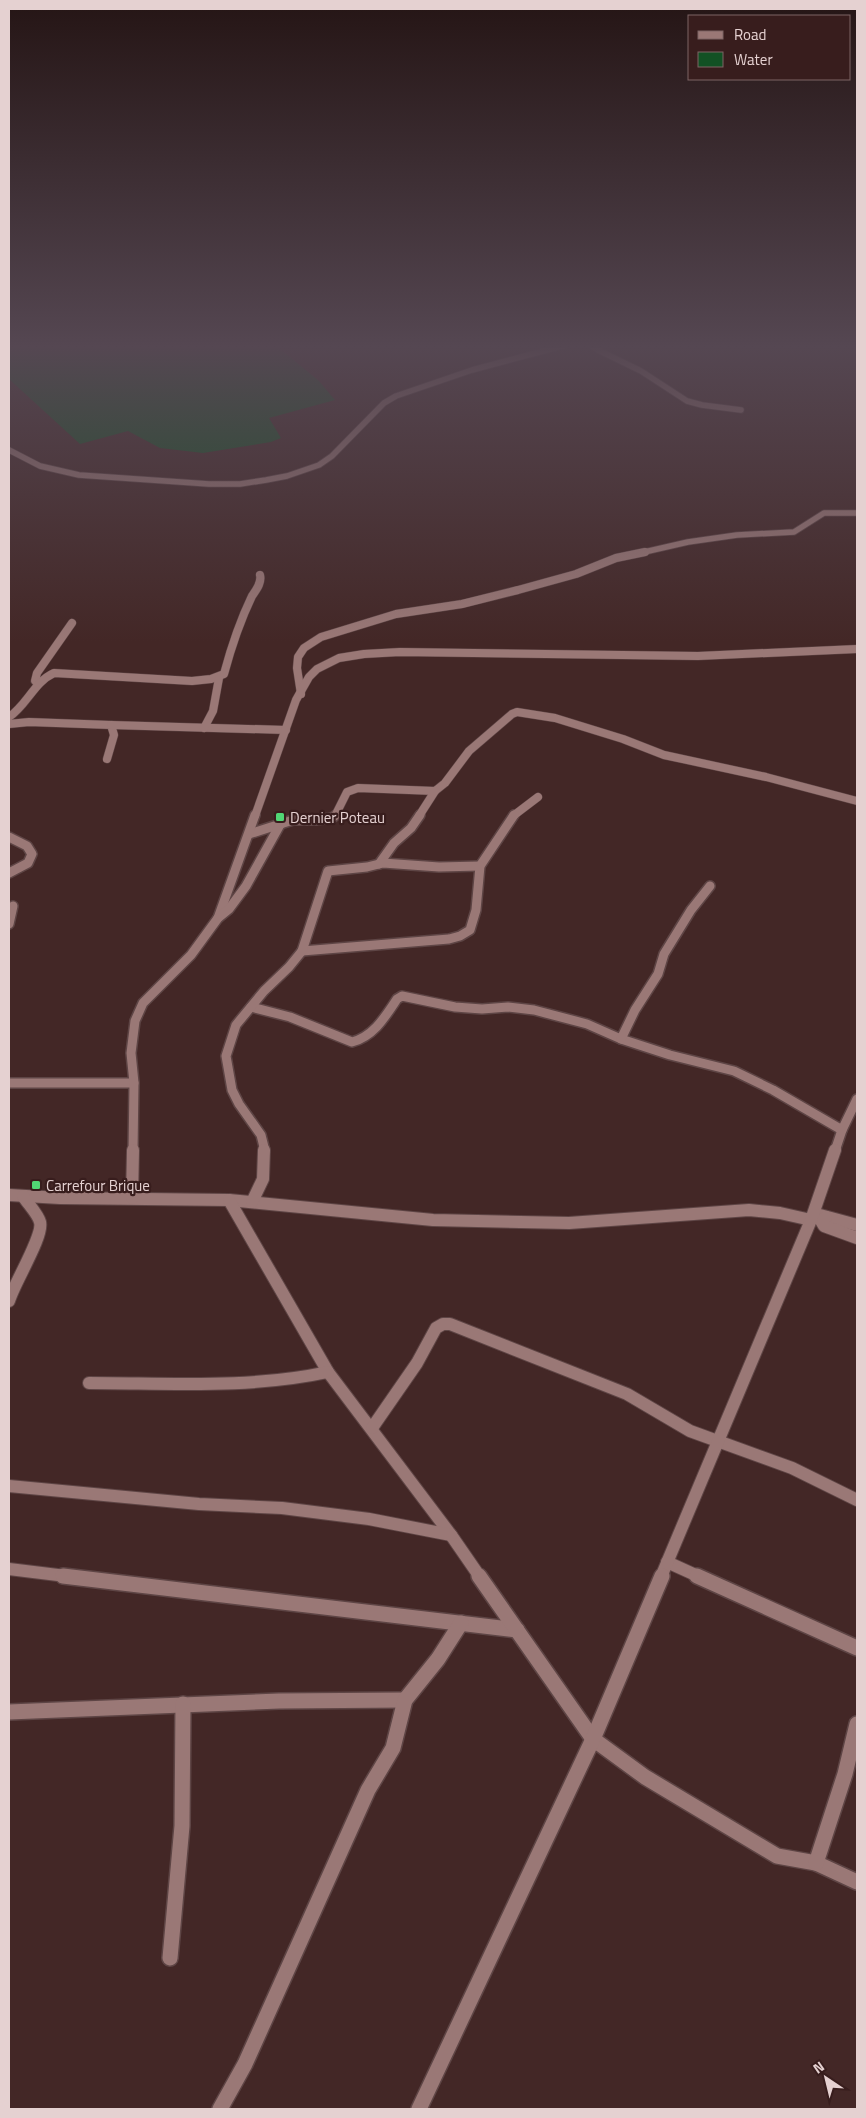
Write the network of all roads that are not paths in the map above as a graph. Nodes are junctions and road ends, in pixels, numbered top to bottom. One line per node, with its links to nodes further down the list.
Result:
1 (344, 444): 2 (street)
2 (9, 450)
3 (857, 513): 9 (street)
4 (260, 575): 7 (street)
5 (72, 623): 8 (street)
6 (857, 649): 9 (street)
7 (219, 678): 8 (street); 13 (street)
8 (38, 684): 10 (street)
9 (301, 694): 14 (street)
10 (9, 717)
11 (9, 724): 12 (street)
12 (111, 725): 13 (street); 15 (street)
13 (204, 728): 14 (street)
14 (286, 730): 20 (street)
15 (107, 758)
16 (435, 791): 18 (street); 19 (street); 22 (street)
17 (538, 797): 23 (street)
18 (857, 801)
19 (281, 823): 20 (street); 27 (street)
20 (249, 834): 27 (street)
21 (9, 837): 24 (street)
22 (378, 864): 23 (street); 29 (street)
23 (480, 866): 29 (street)
24 (9, 873)
25 (710, 886): 31 (street)
26 (13, 906): 28 (street)
27 (218, 918): 33 (street)
28 (9, 924)
29 (302, 951): 30 (street)
30 (251, 1007): 31 (street); 40 (street)
31 (621, 1039): 35 (street)
32 (9, 1083): 33 (street)
33 (134, 1083): 38 (street)
34 (857, 1099): 35 (street)
35 (842, 1130): 41 (street)
36 (9, 1195): 37 (street)
37 (23, 1196): 38 (street); 44 (street)
38 (132, 1198): 39 (street)
39 (229, 1200): 40 (street); 45 (street)
40 (252, 1202): 41 (street)
41 (817, 1217): 42 (street); 43 (street); 48 (street)
42 (857, 1225)
43 (857, 1238)
44 (9, 1301)
45 (328, 1372): 46 (street); 47 (street)
46 (89, 1383)
47 (372, 1428): 48 (street); 51 (street)
48 (718, 1442): 50 (street); 52 (street)
49 (9, 1486): 51 (street)
50 (857, 1500)
51 (451, 1535): 55 (street)
52 (667, 1562): 56 (street); 61 (street)
53 (9, 1569): 54 (street)
54 (461, 1623): 55 (street); 57 (street)
55 (517, 1630): 61 (street)
56 (857, 1648)
57 (405, 1700): 58 (street); 65 (street)
58 (183, 1704): 59 (street); 64 (street)
59 (9, 1712)
60 (857, 1724): 62 (street)
61 (593, 1739): 62 (street); 66 (street)
62 (816, 1863): 63 (street)
63 (857, 1882)
64 (170, 1958)
65 (220, 2109)
66 (418, 2109)

